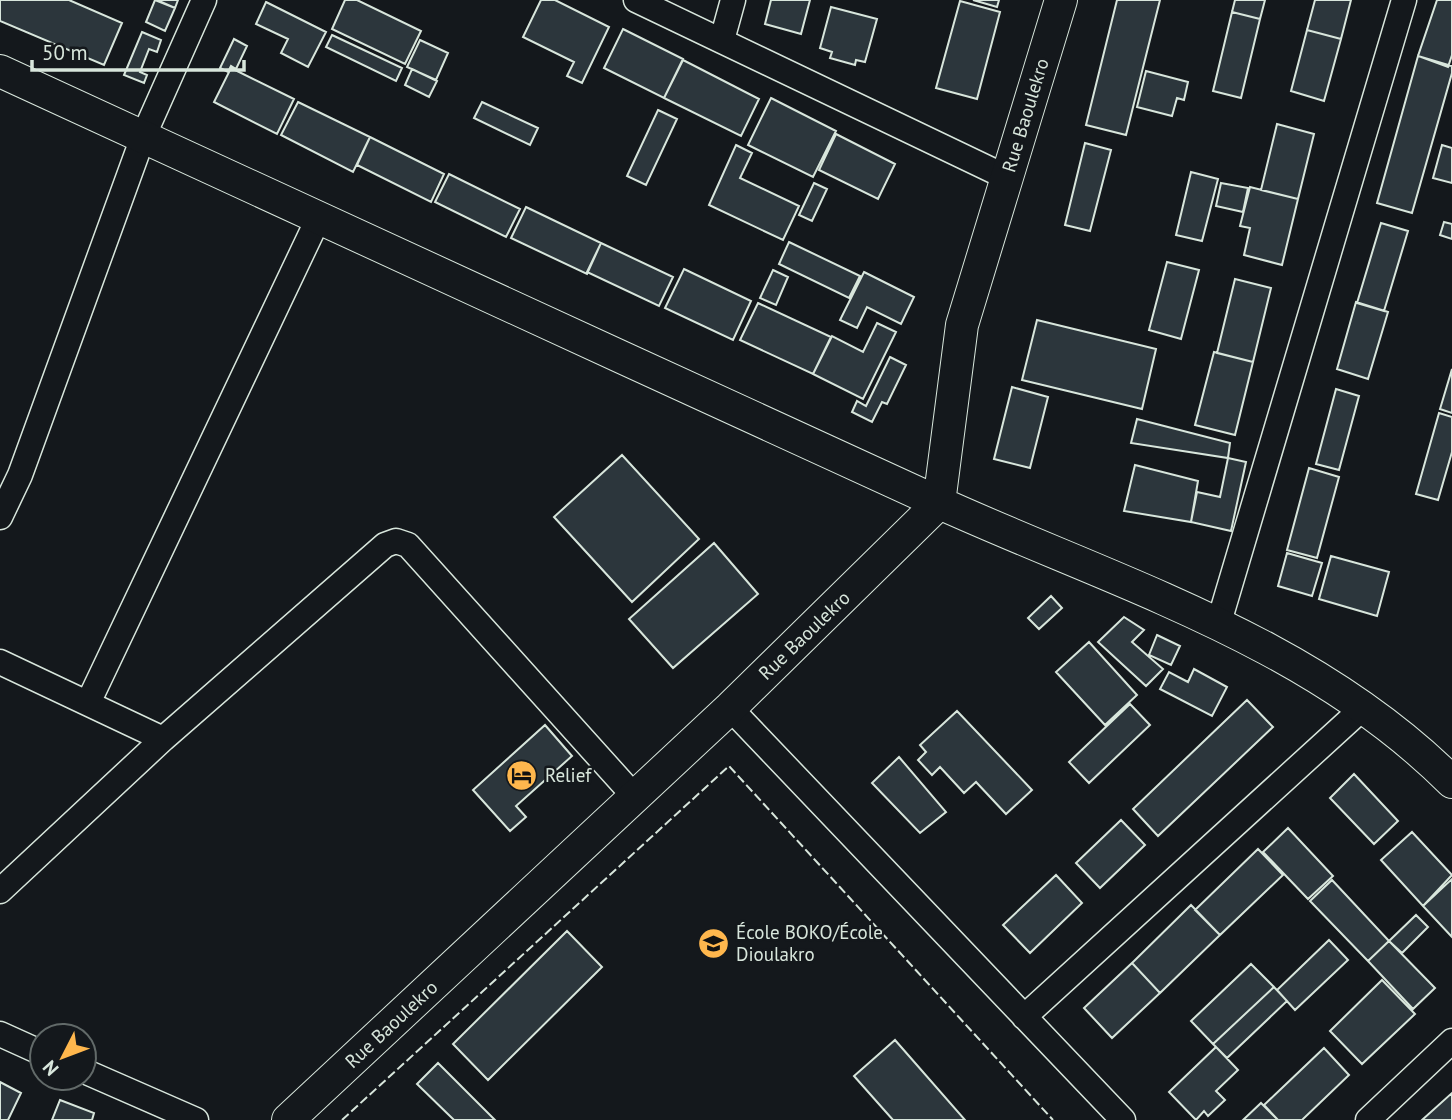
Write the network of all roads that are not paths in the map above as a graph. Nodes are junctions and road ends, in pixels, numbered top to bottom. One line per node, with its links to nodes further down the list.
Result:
1 (204, 0): 8 (street)
2 (636, 0): 6 (street)
3 (733, 0): 6 (street)
4 (1061, 0): 9 (street, Rue Baoulekro)
5 (1404, 0): 13 (street)
6 (722, 40): 9 (street)
7 (0, 71): 8 (street)
8 (143, 138): 10 (street); 12 (street)
9 (1006, 177): 11 (street, Rue Baoulekro)
10 (319, 217): 11 (street); 15 (street)
11 (939, 503): 13 (street); 17 (street, Rue Baoulekro)
12 (0, 517)
13 (1219, 622): 16 (street)
14 (0, 662): 15 (street)
15 (88, 703): 18 (street)
16 (1364, 707): 19 (street); 22 (street)
17 (730, 708): 20 (street, Rue Baoulekro); 22 (street)
18 (163, 739): 20 (street); 21 (street)
19 (1452, 782)
20 (635, 797): 28 (street, Rue Baoulekro)
21 (0, 891)
22 (1024, 1017): 29 (street)
23 (0, 1034): 25 (street)
24 (1452, 1041): 30 (street)
25 (28, 1047)
26 (98, 1077): 27 (street)
27 (195, 1120)
28 (288, 1120)
29 (1124, 1120)
30 (1368, 1120)

